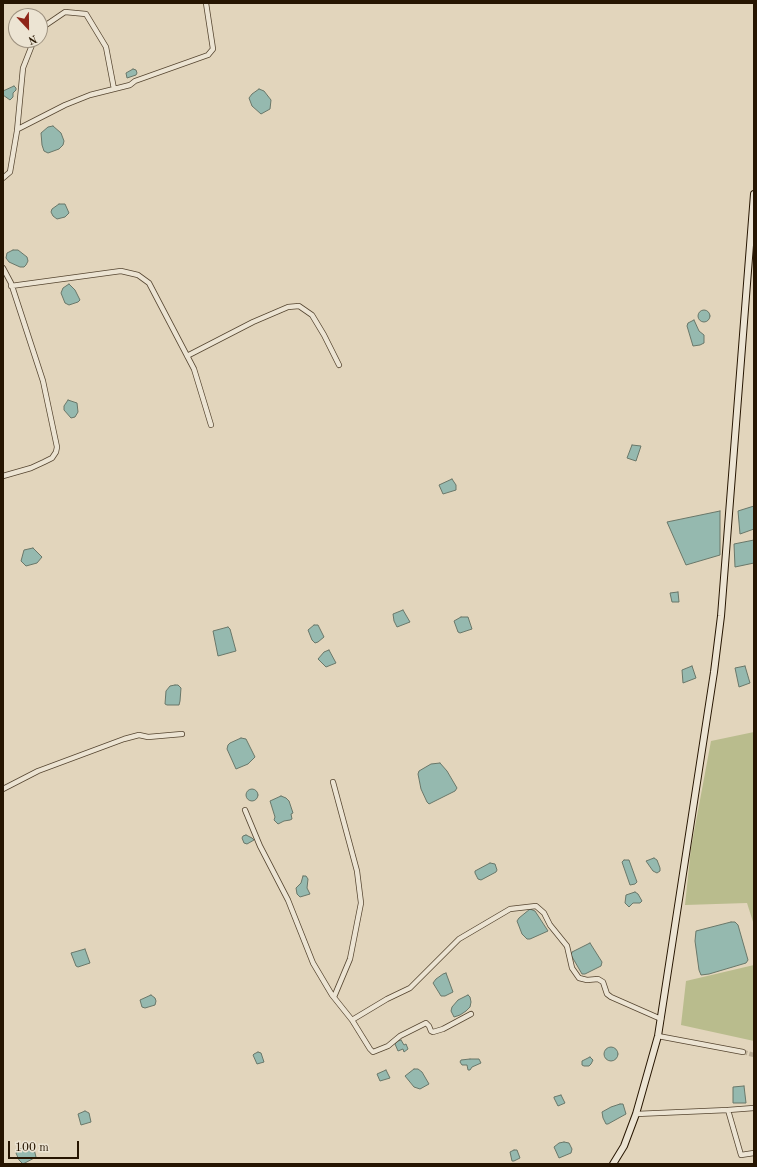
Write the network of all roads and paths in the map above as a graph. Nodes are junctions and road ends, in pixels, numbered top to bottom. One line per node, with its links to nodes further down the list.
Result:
1 (206, 3): 4 (street)
2 (48, 23): 4 (street)
3 (31, 48): 5 (street)
4 (114, 89): 5 (street)
5 (18, 129): 6 (street)
6 (3, 178)
7 (754, 194): 20 (main road)
8 (3, 268): 9 (street)
9 (12, 286): 10 (street); 13 (street)
10 (187, 356): 11 (street); 12 (street)
11 (339, 365)
12 (211, 425)
13 (3, 476)
14 (182, 734): 16 (street)
15 (333, 782): 18 (street)
16 (3, 789)
17 (245, 810): 18 (street)
18 (334, 997): 21 (street)
19 (471, 1014): 21 (street)
20 (661, 1019): 21 (street); 22 (main road)
21 (352, 1020)
22 (658, 1036): 23 (street); 26 (main road)
23 (743, 1052)
24 (754, 1108): 25 (street)
25 (728, 1110): 26 (street); 27 (street)
26 (636, 1114): 28 (main road)
27 (754, 1153)
28 (614, 1164)

